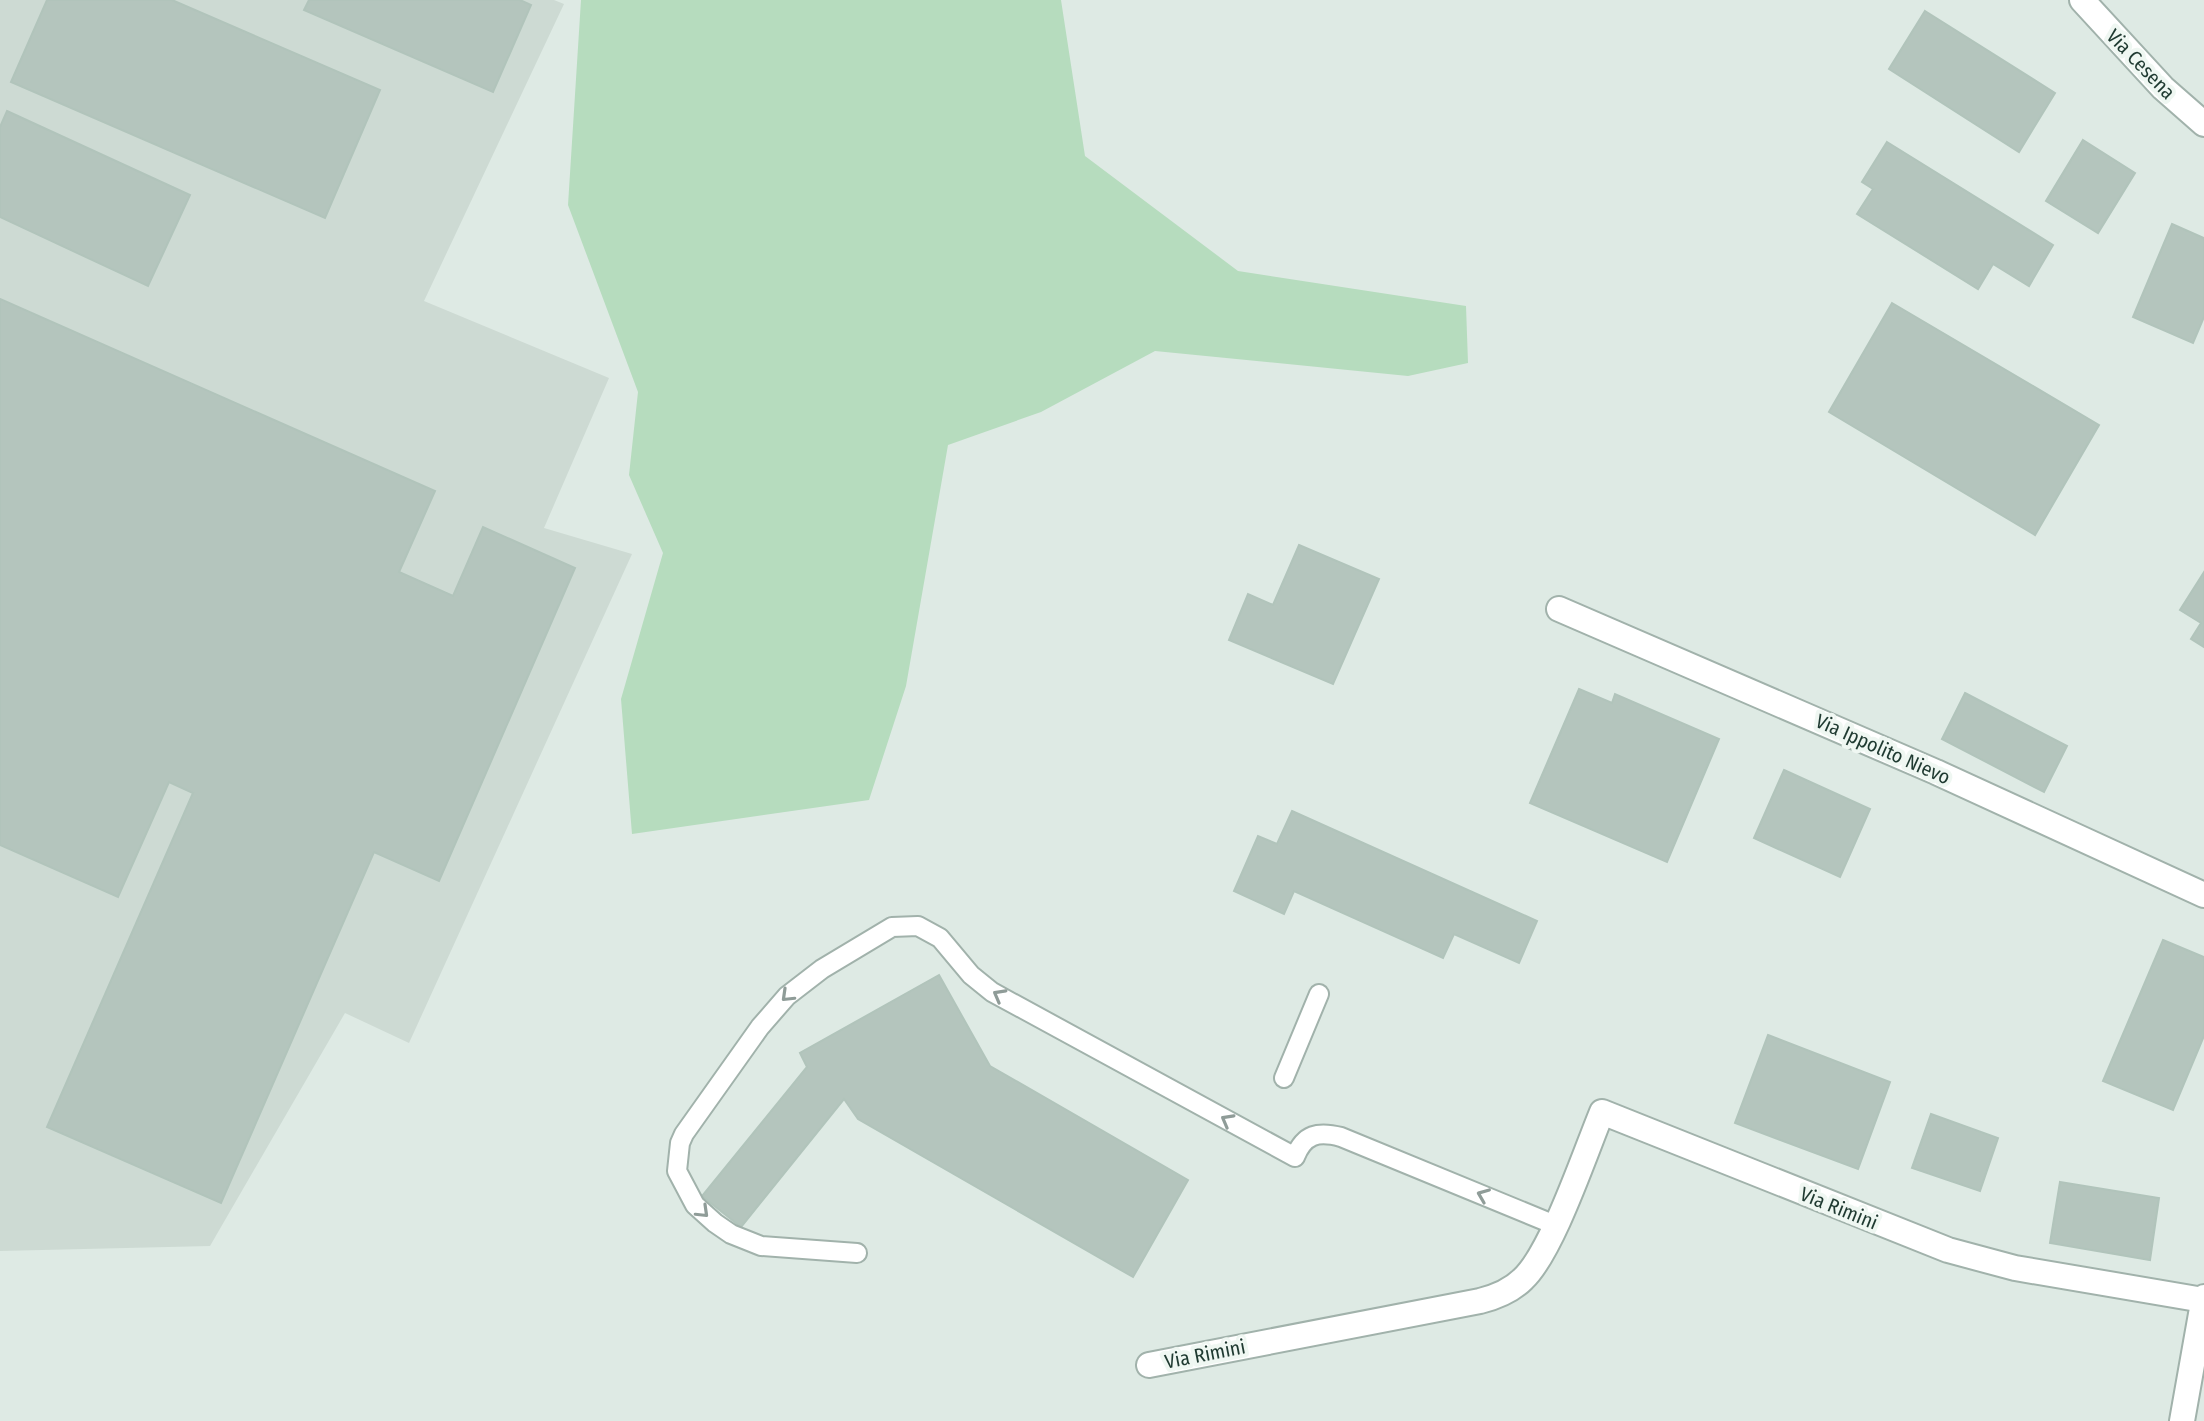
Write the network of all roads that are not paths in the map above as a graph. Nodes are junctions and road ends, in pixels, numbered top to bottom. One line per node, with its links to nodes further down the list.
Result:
1 (2082, 0): 2 (street, Via Cesena)
2 (2204, 124)
3 (1559, 609): 4 (street, Via Ippolito Nievo)
4 (2204, 895)
5 (1319, 994): 6 (lane)
6 (1284, 1078)
7 (1555, 1225): 8 (lane, one-way to 8); 9 (street, Via Rimini); 10 (street, Via Rimini)
8 (857, 1253)
9 (2204, 1298): 11 (street)
10 (1149, 1365)
11 (2182, 1421)

